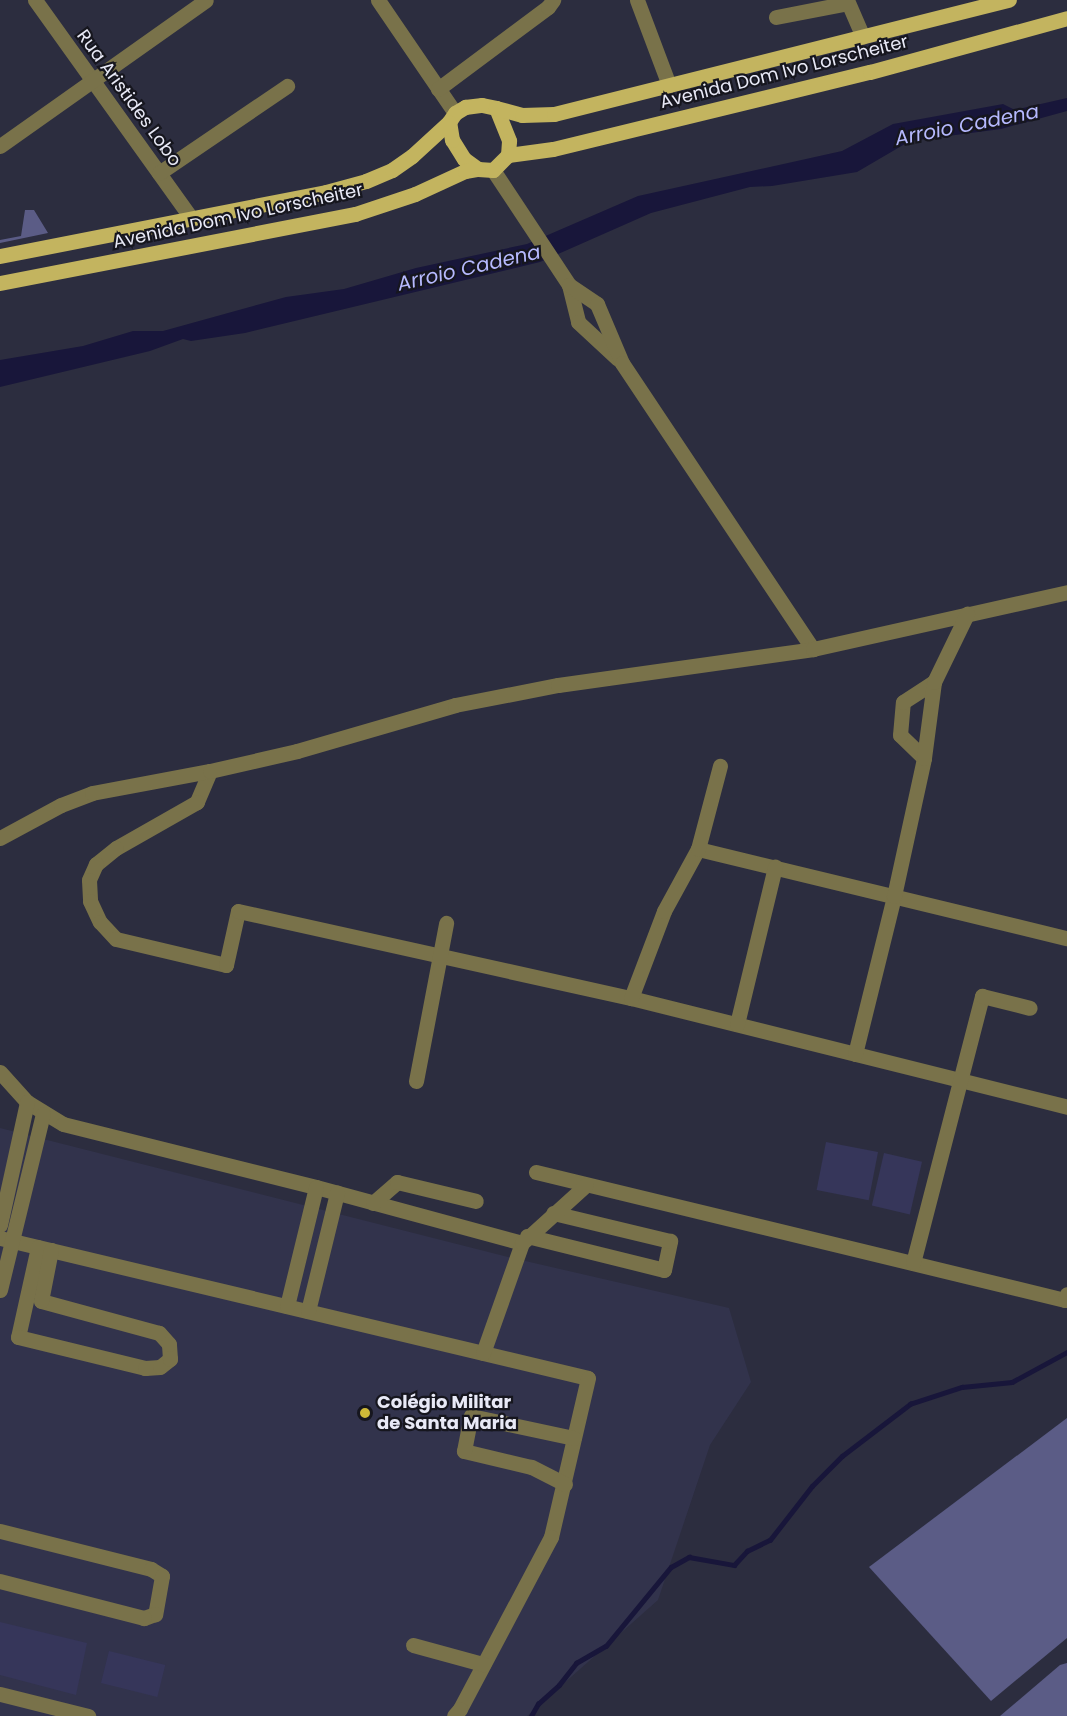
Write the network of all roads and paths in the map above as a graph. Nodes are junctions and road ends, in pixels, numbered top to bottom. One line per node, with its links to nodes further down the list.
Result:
1 (35, 0): 11 (street, Rua Aristides Lobo)
2 (206, 0): 11 (street)
3 (378, 0): 14 (street)
4 (553, 0): 14 (street)
5 (638, 0): 12 (street)
6 (1009, 0): 10 (main road, Avenida Dom Ivo Lorscheiter)
7 (848, 1): 8 (street); 10 (street)
8 (776, 17)
9 (1067, 18): 18 (main road, Avenida Dom Ivo Lorscheiter)
10 (862, 37): 12 (main road, Avenida Dom Ivo Lorscheiter)
11 (92, 79): 17 (street); 20 (street, Rua Aristides Lobo)
12 (669, 85): 15 (main road, Avenida Dom Ivo Lorscheiter)
13 (287, 86): 20 (street)
14 (438, 89): 16 (street)
15 (496, 108): 16 (main road, Avenida Dom Ivo Lorscheiter); 18 (main road)
16 (452, 118): 19 (main road); 21 (main road, Avenida Dom Ivo Lorscheiter)
17 (0, 146)
18 (508, 155): 19 (main road, Avenida Dom Ivo Lorscheiter)
19 (485, 170): 23 (main road, Avenida Dom Ivo Lorscheiter); 24 (street)
20 (159, 173): 21 (street, Rua Aristides Lobo)
21 (191, 218): 22 (main road, Avenida Dom Ivo Lorscheiter)
22 (0, 256)
23 (0, 283)
24 (569, 285): 25 (street); 25 (street)
25 (622, 363): 28 (street)
26 (1067, 592): 27 (street)
27 (967, 614): 28 (street); 29 (street)
28 (813, 649): 32 (street)
29 (934, 682): 30 (street); 30 (street)
30 (924, 758): 36 (street)
31 (720, 766): 34 (street)
32 (210, 771): 33 (street); 39 (street)
33 (0, 838)
34 (698, 849): 35 (street); 40 (street)
35 (775, 867): 36 (street); 42 (street)
36 (894, 896): 38 (street); 43 (street)
37 (446, 923): 39 (street)
38 (1067, 938)
39 (440, 954): 40 (street); 46 (street)
40 (631, 998): 42 (street)
41 (1030, 1008): 45 (street)
42 (736, 1024): 43 (street)
43 (855, 1054): 45 (street)
44 (0, 1072): 47 (street)
45 (960, 1080): 48 (street); 61 (street)
46 (416, 1081)
47 (27, 1102): 49 (street); 57 (street)
48 (1067, 1107)
49 (43, 1114): 52 (street); 58 (street)
50 (536, 1172): 51 (street)
51 (586, 1185): 56 (street); 61 (street)
52 (316, 1187): 53 (street); 64 (street)
53 (337, 1193): 55 (street); 65 (street)
54 (476, 1201): 55 (street)
55 (374, 1203): 59 (street)
56 (553, 1213): 59 (street); 59 (street)
57 (0, 1225)
58 (6, 1239): 60 (street); 62 (street)
59 (524, 1239): 66 (street)
60 (44, 1248): 60 (street); 64 (street)
61 (913, 1263): 63 (street)
62 (0, 1290)
63 (1067, 1294)
64 (287, 1306): 65 (street)
65 (308, 1311): 66 (street)
66 (483, 1353): 67 (street)
67 (574, 1438): 68 (street); 68 (street)
68 (565, 1484): 72 (street)
69 (0, 1531): 70 (street)
70 (0, 1581)
71 (413, 1645): 72 (street)
72 (483, 1664): 75 (street)
73 (0, 1694): 74 (street)
74 (88, 1716)
75 (454, 1716)

